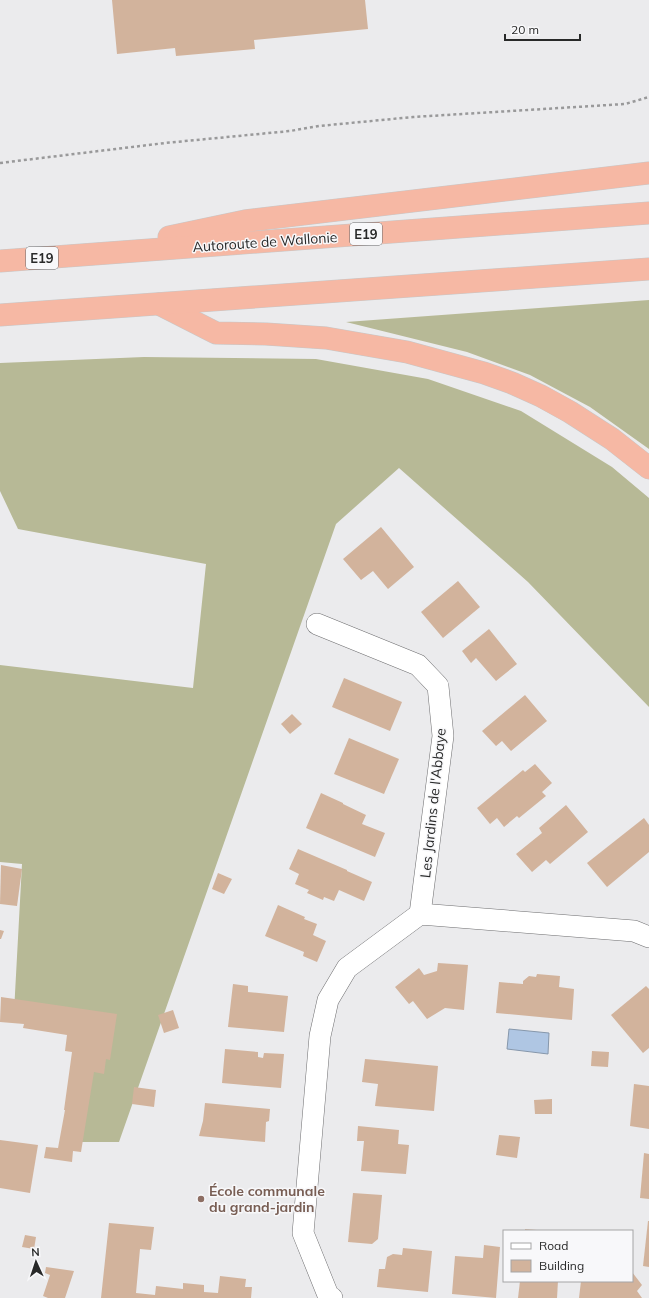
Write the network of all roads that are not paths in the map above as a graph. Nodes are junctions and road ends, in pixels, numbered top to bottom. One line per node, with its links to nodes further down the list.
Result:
1 (649, 173): 3 (highway)
2 (649, 213): 3 (highway, Autoroute de Wallonie / E19)
3 (84, 255): 4 (highway, Autoroute de Wallonie / E19)
4 (0, 261)
5 (649, 269): 6 (highway)
6 (159, 304): 7 (highway); 8 (highway)
7 (0, 315)
8 (649, 468)
9 (317, 624): 10 (street, Les Jardins de l'Abbaye)
10 (420, 914): 11 (street); 12 (street)
11 (649, 937)
12 (332, 1298)

